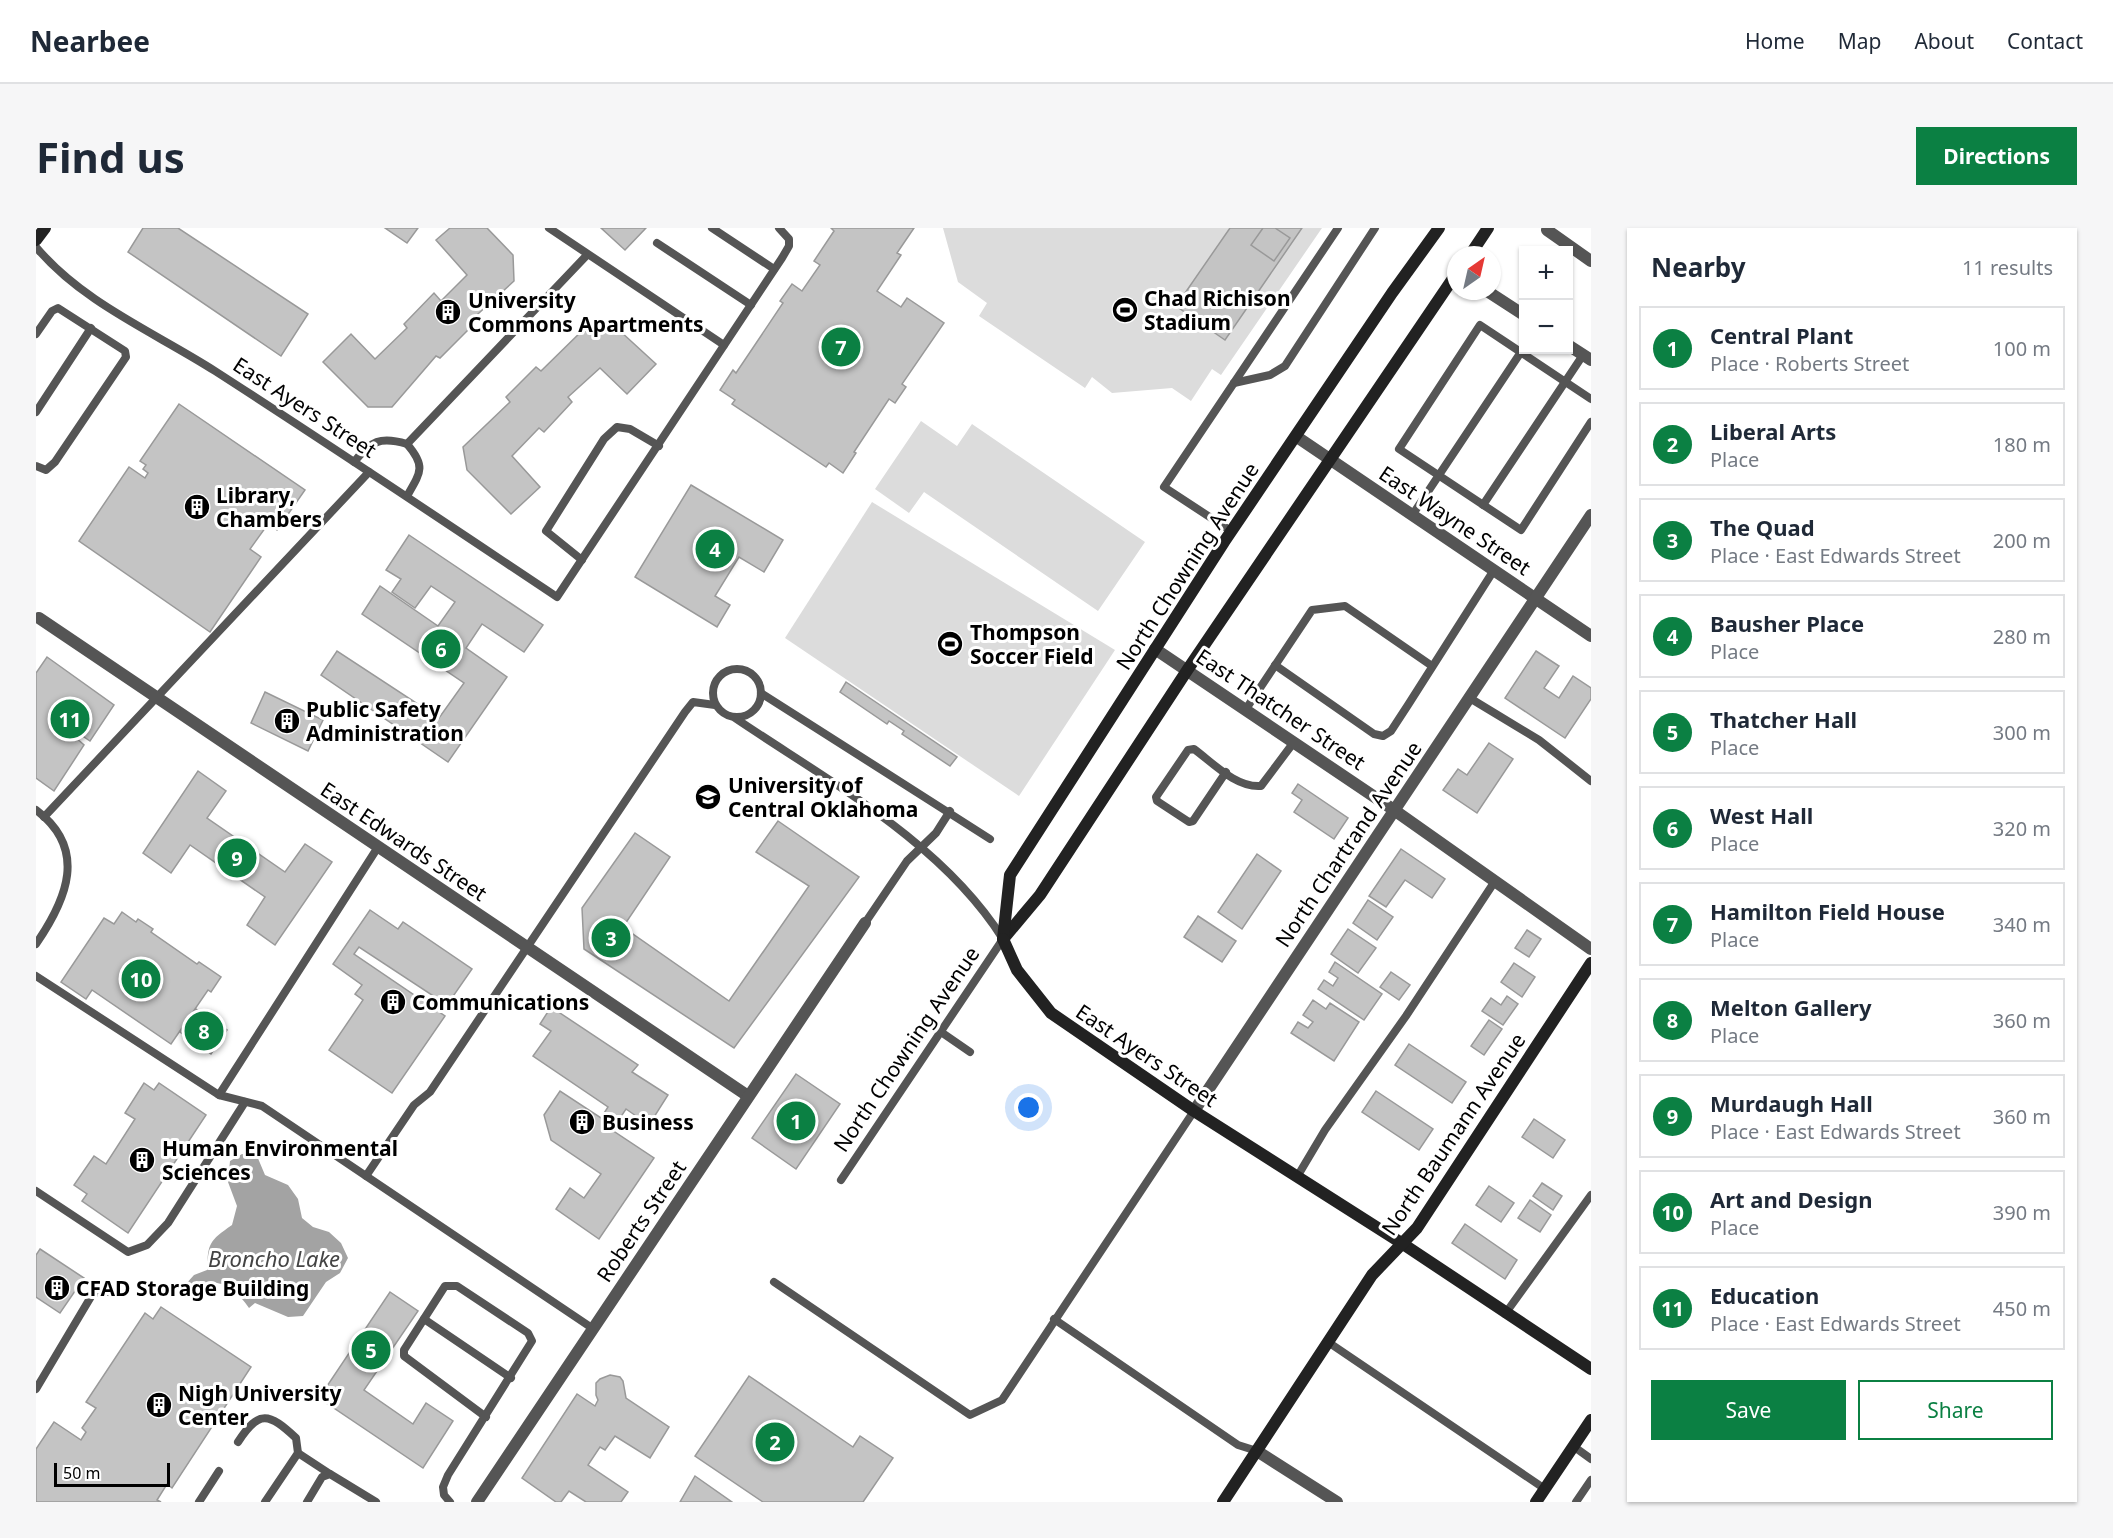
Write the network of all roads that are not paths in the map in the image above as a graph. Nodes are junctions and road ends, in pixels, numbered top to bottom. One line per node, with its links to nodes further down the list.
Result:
1 (45, 228): 11 (street)
2 (549, 228): 10 (lane)
3 (712, 228): 17 (lane)
4 (779, 228): 17 (lane)
5 (1338, 228): 30 (lane)
6 (1375, 228): 30 (lane)
7 (1439, 228): 35 (street, North Chowning Avenue)
8 (1488, 228): 13 (street)
9 (1547, 230): 16 (street)
10 (560, 231): 15 (lane)
11 (36, 240)
12 (657, 243): 20 (lane)
13 (1476, 246)
14 (36, 247): 39 (lane, East Ayers Street)
15 (587, 255): 24 (lane); 36 (lane)
16 (1591, 261)
17 (774, 269): 20 (lane)
18 (1447, 287): 38 (street, North Chowning Avenue)
19 (1501, 300): 21 (street)
20 (751, 305): 24 (lane)
21 (1519, 312)
22 (91, 328): 23 (lane); 33 (lane); 40 (lane)
23 (36, 334)
24 (724, 345): 37 (lane)
25 (1573, 348): 29 (street)
26 (1519, 351): 42 (lane)
27 (1520, 354): 42 (lane)
28 (1524, 354): 31 (lane)
29 (1587, 357): 31 (lane)
30 (1234, 382): 47 (lane)
31 (1565, 382): 32 (lane); 44 (lane)
32 (1591, 399)
33 (36, 412)
34 (1591, 422): 44 (lane)
35 (1297, 437): 38 (street, East Wayne Street); 47 (street, North Chowning Avenue)
36 (407, 444): 39 (lane); 43 (lane)
37 (659, 446): 48 (lane); 48 (lane)
38 (1332, 458): 45 (street, East Wayne Street); 56 (street, North Chowning Avenue)
39 (354, 462): 41 (lane, East Ayers Street)
40 (36, 466)
41 (369, 472): 43 (lane, East Ayers Street); 58 (lane)
42 (1439, 476): 44 (lane); 45 (lane)
43 (407, 496): 48 (lane, East Ayers Street)
44 (1483, 505)
45 (1413, 514): 49 (street, East Wayne Street)
46 (1591, 515): 50 (street, North Chartrand Avenue)
47 (1231, 531): 53 (street, North Chowning Avenue)
48 (582, 560)
49 (1494, 570): 50 (street, East Wayne Street); 55 (lane)
50 (1534, 597): 52 (street, East Wayne Street); 59 (street, North Chartrand Avenue)
51 (37, 617): 58 (street, East Edwards Street)
52 (1590, 633)
53 (1155, 649): 56 (street, East Thatcher Street); 75 (street, North Chowning Avenue)
54 (1275, 665): 55 (lane); 55 (lane); 61 (lane)
55 (1432, 666)
56 (1188, 669): 61 (street, East Thatcher Street); 75 (street, North Chowning Avenue)
57 (761, 693): 60 (lane); 62 (lane); 68 (lane)
58 (156, 697): 69 (lane); 72 (street, East Edwards Street)
59 (1468, 697): 65 (lane); 67 (street, North Chartrand Avenue)
60 (715, 705): 62 (lane); 77 (lane)
61 (1246, 709): 63 (street, East Thatcher Street)
62 (735, 718): 71 (lane, East Ayers Street)
63 (1294, 742): 64 (lane); 67 (street, East Thatcher Street)
64 (1226, 772): 64 (lane)
65 (1591, 781)
66 (36, 810): 69 (lane)
67 (1394, 810): 73 (street, East Thatcher Street); 86 (street, North Chartrand Avenue)
68 (950, 811): 70 (lane); 71 (lane, Roberts Street)
69 (44, 817): 76 (lane)
70 (990, 839)
71 (922, 846): 74 (lane, Roberts Street); 75 (lane, East Ayers Street)
72 (378, 847): 77 (street, East Edwards Street); 83 (lane)
73 (1495, 881): 78 (street, East Thatcher Street); 88 (lane)
74 (865, 922): 84 (street, Roberts Street)
75 (1003, 939): 81 (lane, North Chowning Avenue); 86 (street, East Ayers Street)
76 (36, 944)
77 (527, 947): 84 (street, East Edwards Street); 87 (lane)
78 (1591, 949)
79 (1591, 963): 92 (street, North Baumann Avenue)
80 (36, 976): 83 (lane)
81 (941, 1032): 82 (lane); 89 (lane, North Chowning Avenue)
82 (970, 1053)
83 (219, 1095): 85 (lane)
84 (748, 1096): 98 (street, Roberts Street)
85 (245, 1102): 87 (lane); 90 (lane)
86 (1194, 1111): 88 (street, East Ayers Street); 97 (lane)
87 (366, 1176): 98 (lane)
88 (1297, 1177): 92 (street, East Ayers Street)
89 (841, 1180)
90 (36, 1191)
91 (1591, 1196): 95 (lane)
92 (1403, 1244): 95 (street, East Ayers Street); 99 (street, North Baumann Avenue)
93 (774, 1282): 97 (lane)
94 (116, 1294): 102 (lane)
95 (1505, 1314): 100 (street, East Ayers Street)
96 (424, 1319): 101 (lane); 101 (lane); 103 (lane)
97 (1054, 1319): 107 (lane)
98 (592, 1328): 119 (street, Roberts Street)
99 (1328, 1342): 107 (street, North Baumann Avenue); 113 (lane)
100 (1591, 1369)
101 (511, 1378): 103 (lane)
102 (36, 1389)
103 (486, 1418): 118 (lane)
104 (1591, 1420): 106 (street)
105 (238, 1442): 108 (lane)
106 (1574, 1446): 109 (lane); 113 (street)
107 (1257, 1450): 120 (street, North Baumann Avenue); 121 (street)
108 (298, 1453): 111 (lane); 115 (lane)
109 (1591, 1459)
110 (219, 1471): 114 (lane)
111 (330, 1474): 116 (lane); 117 (lane)
112 (1591, 1480): 123 (lane)
113 (1545, 1489): 122 (street)
114 (200, 1502)
115 (265, 1502)
116 (307, 1502)
117 (376, 1502)
118 (450, 1502)
119 (477, 1502)
120 (1223, 1502)
121 (1337, 1502)
122 (1536, 1502)
123 (1576, 1502)

